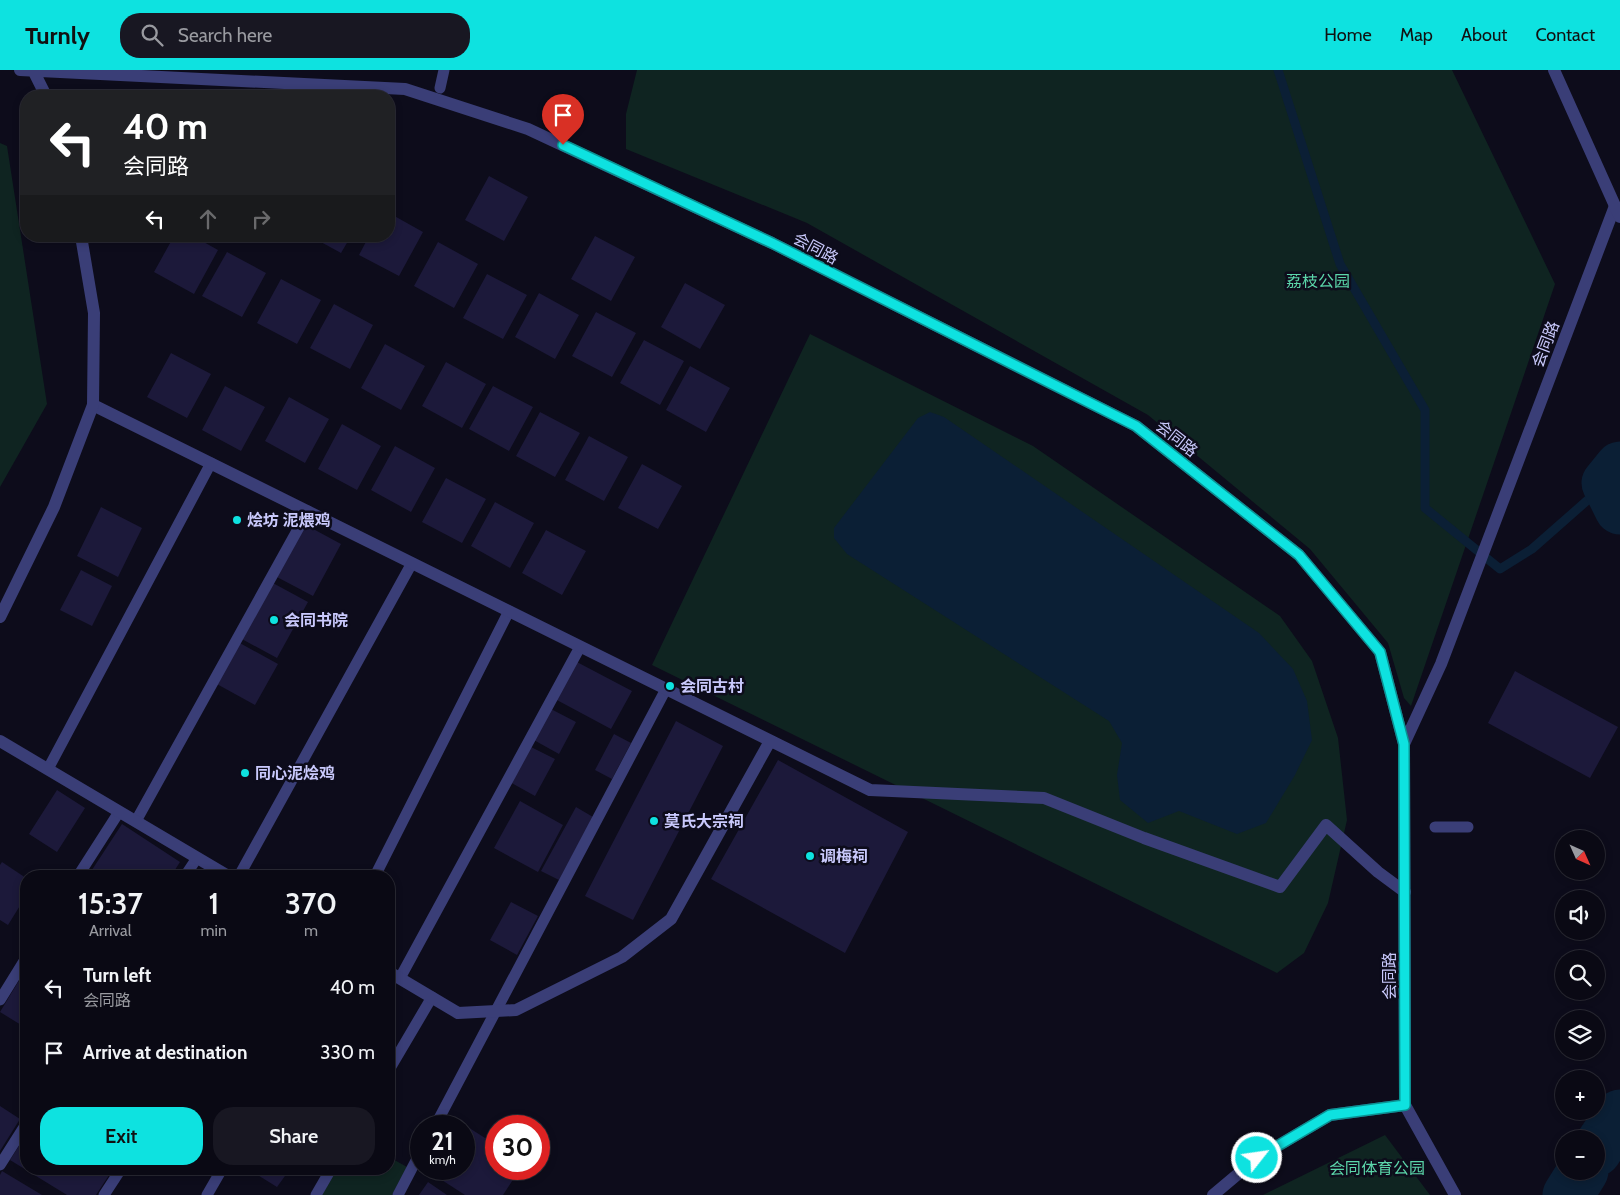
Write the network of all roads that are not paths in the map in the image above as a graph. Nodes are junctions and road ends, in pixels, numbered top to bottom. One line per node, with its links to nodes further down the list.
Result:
1 (20, 70): 4 (street, 会同路)
2 (444, 70): 5 (lane)
3 (1554, 70): 7 (street)
4 (34, 72): 6 (street); 19 (street, 会同路)
5 (440, 88)
6 (43, 90)
7 (1618, 212): 19 (street, 会同路)
8 (82, 242): 9 (street)
9 (93, 405): 10 (street); 14 (street)
10 (211, 463): 11 (street); 20 (lane)
11 (308, 511): 12 (street); 22 (lane)
12 (412, 563): 13 (street); 29 (lane)
13 (508, 611): 15 (street); 30 (lane)
14 (0, 618)
15 (580, 647): 16 (street); 33 (lane)
16 (666, 689): 18 (street); 37 (lane)
17 (0, 741): 20 (street)
18 (770, 741): 31 (street); 37 (street)
19 (1404, 744): 31 (street, 会同路)
20 (48, 769): 21 (street)
21 (119, 812): 22 (street); 26 (lane)
22 (136, 822): 25 (street)
23 (1435, 827): 24 (lane)
24 (1468, 827)
25 (197, 858): 27 (lane); 28 (street)
26 (82, 870)
27 (190, 870)
28 (218, 870)
29 (242, 870)
30 (377, 870)
31 (1406, 892): 39 (street, 会同路)
32 (20, 968): 36 (lane)
33 (395, 973)
34 (395, 976): 35 (street)
35 (432, 997): 37 (street); 38 (lane)
36 (0, 1000)
37 (498, 1011): 40 (lane)
38 (395, 1060)
39 (1405, 1105): 51 (street); 52 (street, 会同路)
40 (441, 1115)
41 (20, 1133): 42 (lane)
42 (0, 1165)
43 (410, 1173): 50 (lane)
44 (117, 1175): 47 (lane)
45 (219, 1175): 48 (lane)
46 (328, 1175): 49 (lane)
47 (104, 1195)
48 (207, 1195)
49 (316, 1195)
50 (398, 1195)
51 (1213, 1195)
52 (1455, 1195)

